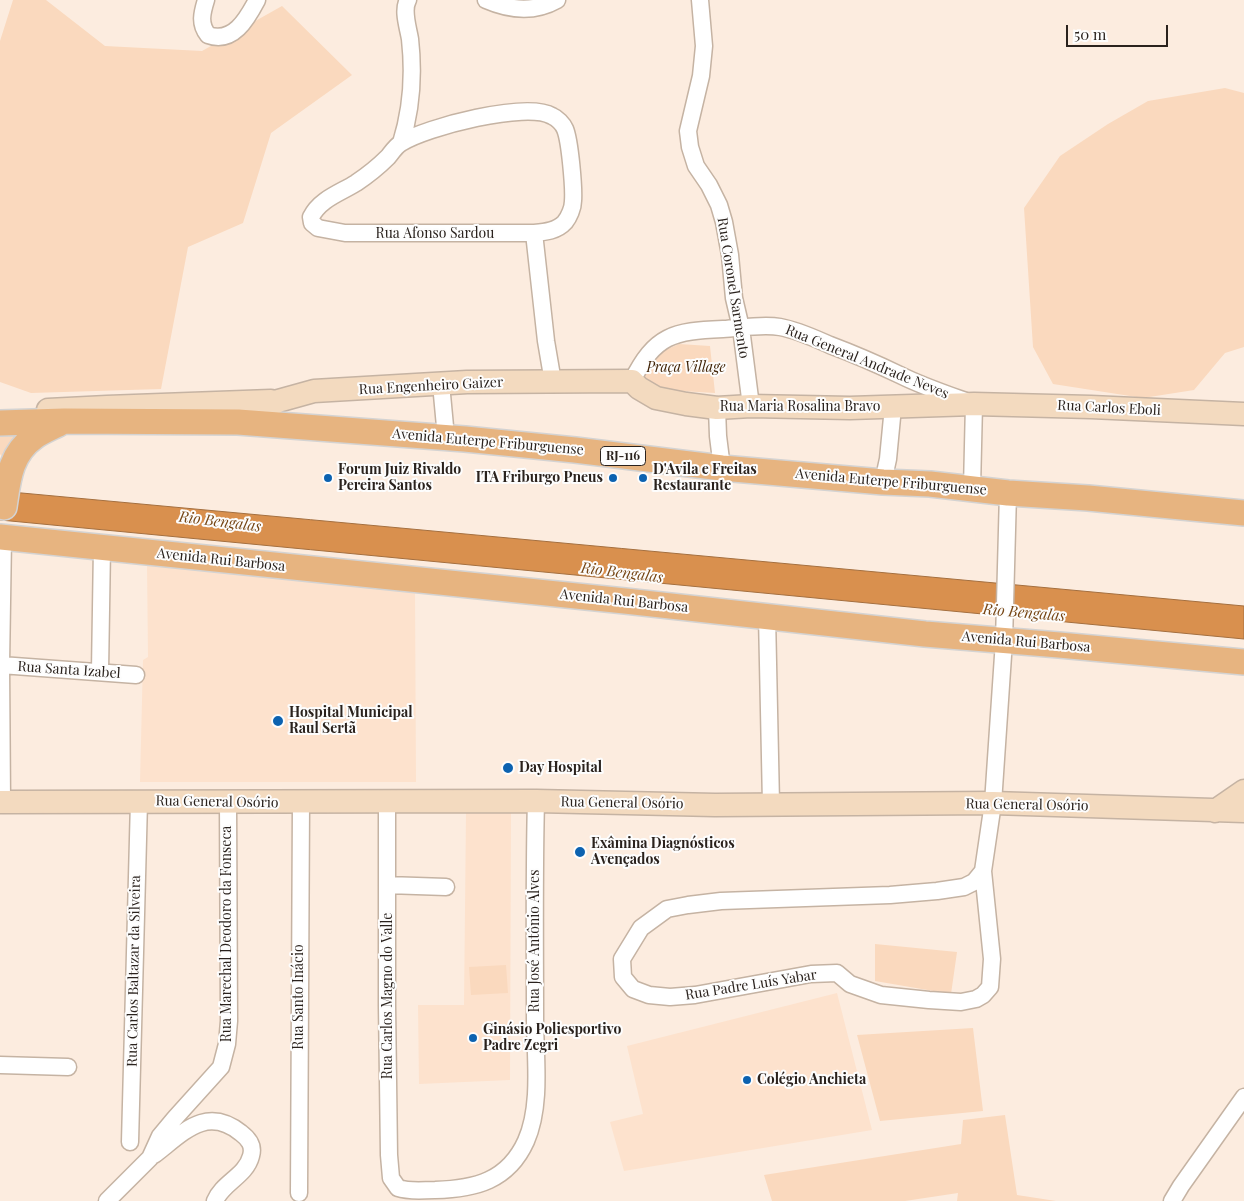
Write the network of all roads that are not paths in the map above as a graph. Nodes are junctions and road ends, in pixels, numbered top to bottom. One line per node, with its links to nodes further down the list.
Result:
1 (206, 0): 2 (street)
2 (257, 0)
3 (408, 0): 7 (street)
4 (486, 0): 5 (street)
5 (557, 0)
6 (700, 0): 9 (street, Rua Coronel Sarmento)
7 (401, 143): 8 (street); 8 (street, Rua Afonso Sardou)
8 (534, 233): 11 (street)
9 (741, 328): 10 (street, Rua General Andrade Neves); 14 (street, Rua General Andrade Neves); 15 (street, Rua Coronel Sarmento)
10 (632, 381): 11 (street, Rua Engenheiro Gaizer); 17 (street, Rua Maria Rosalina Bravo)
11 (553, 382): 12 (street, Rua Engenheiro Gaizer)
12 (441, 384): 13 (street, Rua Engenheiro Gaizer); 23 (street)
13 (278, 401): 18 (street); 21 (street, Rua Engenheiro Gaizer)
14 (974, 404): 16 (street, Rua Maria Rosalina Bravo); 19 (street, Rua Carlos Eboli); 27 (street)
15 (751, 406): 16 (street, Rua Maria Rosalina Bravo); 17 (street, Rua Maria Rosalina Bravo)
16 (893, 407): 26 (street)
17 (717, 408): 24 (street)
18 (0, 414)
19 (1244, 414)
20 (64, 421): 21 (main road, Avenida Euterpe Friburguense / RJ-116); 22 (main road, Avenida Euterpe Friburguense / RJ-116); 29 (main road)
21 (238, 422): 23 (main road, Avenida Euterpe Friburguense / RJ-116)
22 (0, 423)
23 (446, 437): 24 (main road, Avenida Euterpe Friburguense / RJ-116)
24 (722, 468): 26 (main road, Avenida Euterpe Friburguense / RJ-116)
25 (0, 475): 29 (street)
26 (883, 482): 27 (main road, Avenida Euterpe Friburguense / RJ-116)
27 (972, 488): 28 (main road, Avenida Euterpe Friburguense / RJ-116)
28 (1008, 492): 30 (main road, Avenida Euterpe Friburguense / RJ-116); 34 (street, Rua Padre Luís Yabar)
29 (4, 507): 31 (street)
30 (1244, 512)
31 (2, 537): 32 (main road, Avenida Rui Barbosa); 36 (street)
32 (102, 547): 33 (main road, Avenida Rui Barbosa); 37 (street)
33 (767, 616): 34 (main road, Avenida Rui Barbosa); 47 (street)
34 (1004, 629): 35 (main road, Avenida Rui Barbosa); 46 (street, Rua Padre Luís Yabar)
35 (1244, 662)
36 (1, 665): 37 (street, Rua Santa Izabel); 42 (street)
37 (100, 671): 38 (street, Rua Santa Izabel)
38 (136, 675)
39 (1244, 791): 48 (street)
40 (139, 800): 42 (street, Rua General Osório); 43 (street, Rua General Osório); 56 (street, Rua Carlos Baltazar da Silveira)
41 (536, 801): 45 (street, Rua General Osório); 47 (street, Rua General Osório); 58 (street, Rua José Antônio Alves)
42 (1, 802)
43 (228, 802): 44 (street, Rua General Osório); 57 (street, Rua Marechal Deodoro da Fonseca)
44 (301, 802): 45 (street, Rua General Osório); 59 (street, Rua Santo Inácio)
45 (388, 802): 51 (street, Rua Carlos Magno do Valle)
46 (993, 803): 47 (street, Rua General Osório); 48 (street, Rua General Osório); 50 (street, Rua Padre Luís Yabar)
47 (771, 804)
48 (1215, 811): 49 (street, Rua General Osório)
49 (1244, 811)
50 (984, 871): 50 (street, Rua Padre Luís Yabar)
51 (387, 885): 52 (street); 58 (street, Rua Carlos Magno do Valle)
52 (446, 888)
53 (0, 1064): 54 (street)
54 (68, 1067)
55 (1244, 1097): 62 (street)
56 (130, 1142)
57 (150, 1158): 60 (street, Rua Marechal Deodoro da Fonseca); 61 (street)
58 (398, 1188)
59 (299, 1193)
60 (107, 1201)
61 (215, 1201)
62 (1172, 1201)

